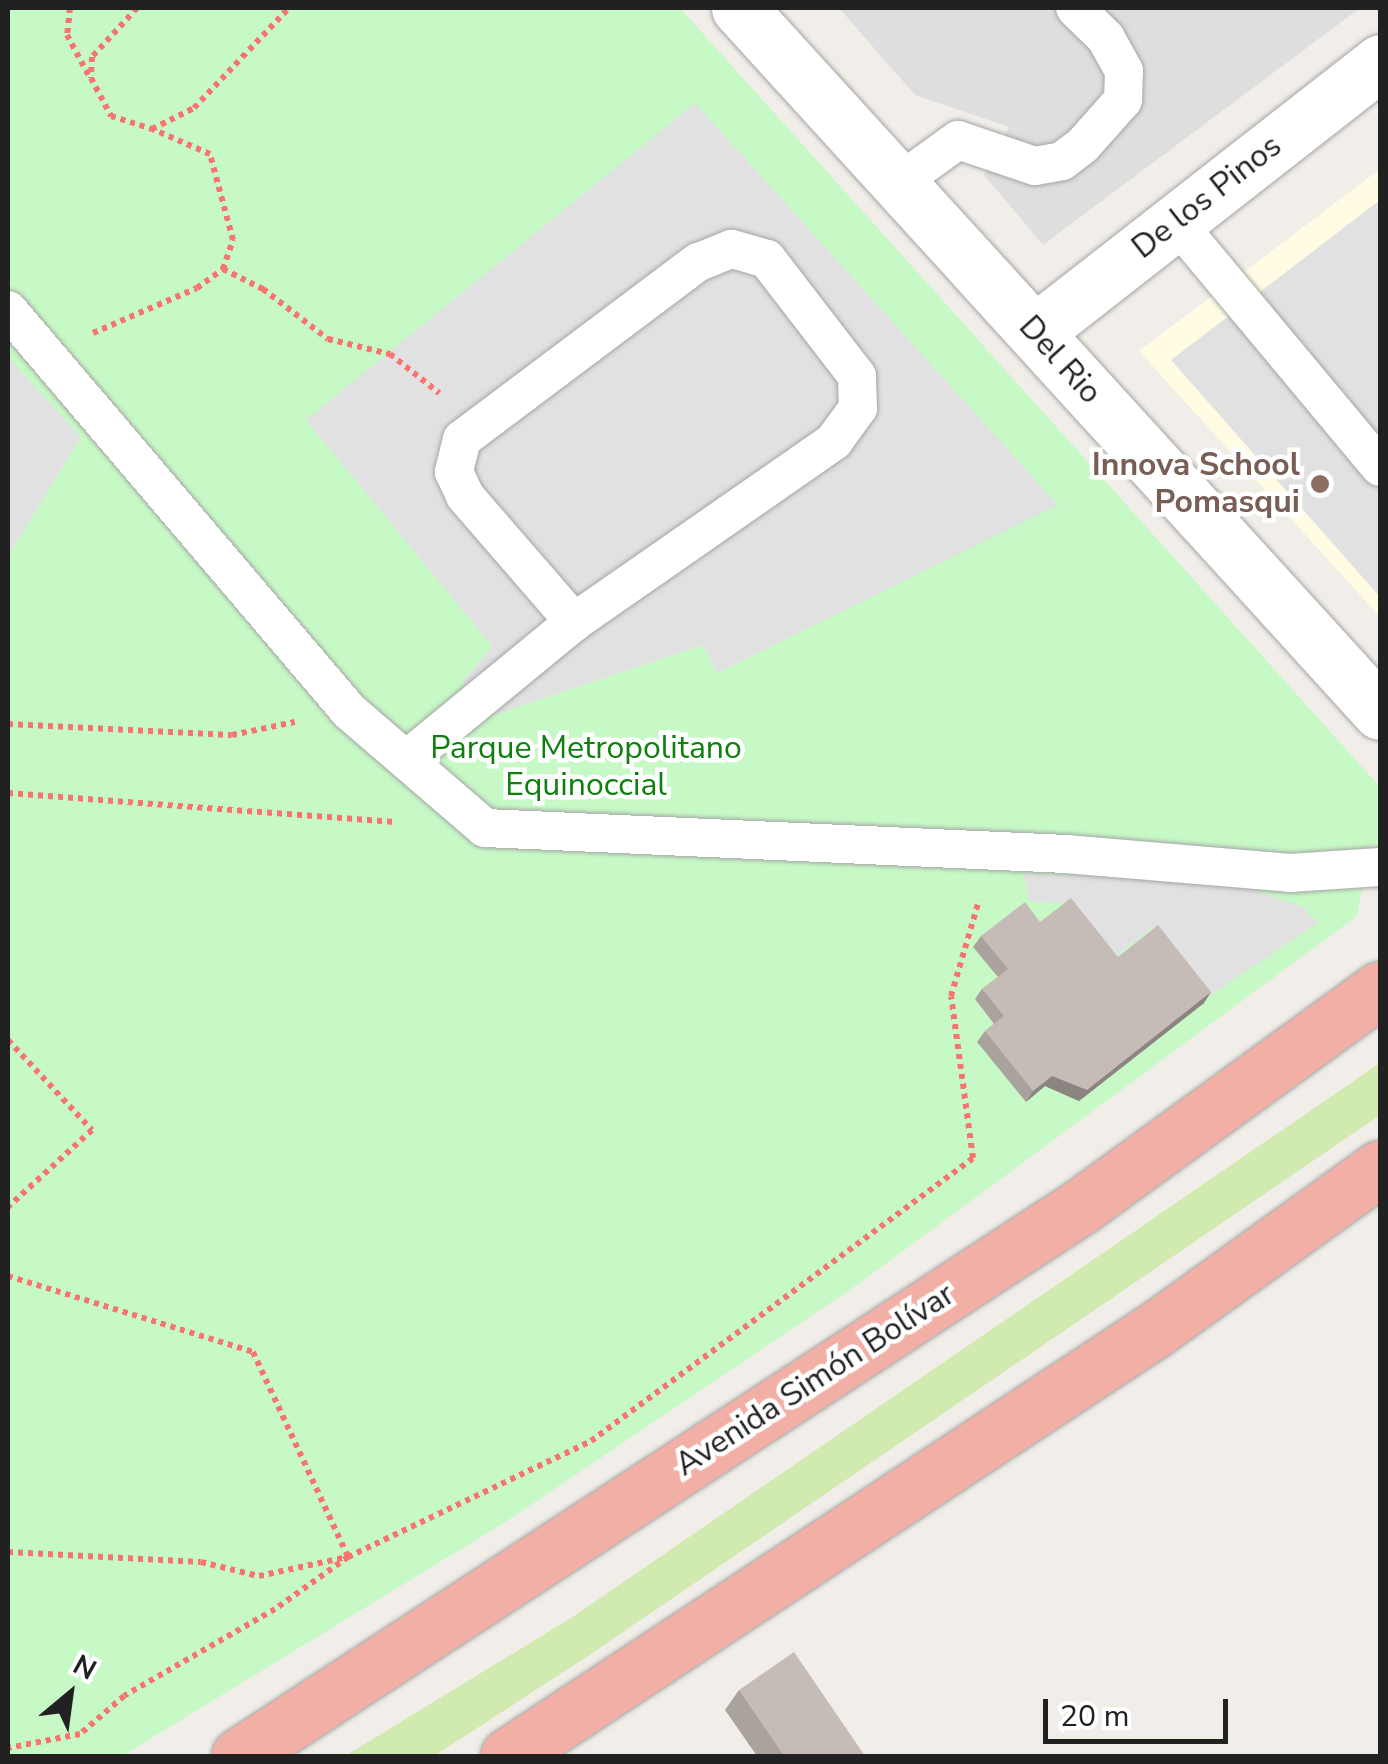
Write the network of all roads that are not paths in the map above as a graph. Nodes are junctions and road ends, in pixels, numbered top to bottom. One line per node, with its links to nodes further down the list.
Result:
1 (740, 8): 4 (street, Del Rio)
2 (1075, 8): 4 (lane)
3 (1380, 62): 5 (street, De los Pinos)
4 (897, 184): 7 (street, Del Rio)
5 (1176, 221): 7 (street, De los Pinos); 8 (lane)
6 (8, 310): 11 (lane)
7 (1034, 332): 10 (street, Del Rio)
8 (1380, 467)
9 (574, 622): 9 (lane); 11 (lane)
10 (1380, 712)
11 (406, 760): 12 (lane)
12 (1380, 866)
13 (1380, 988): 15 (highway, Avenida Simón Bolívar)
14 (1380, 1168): 16 (highway)
15 (239, 1756)
16 (508, 1756)

